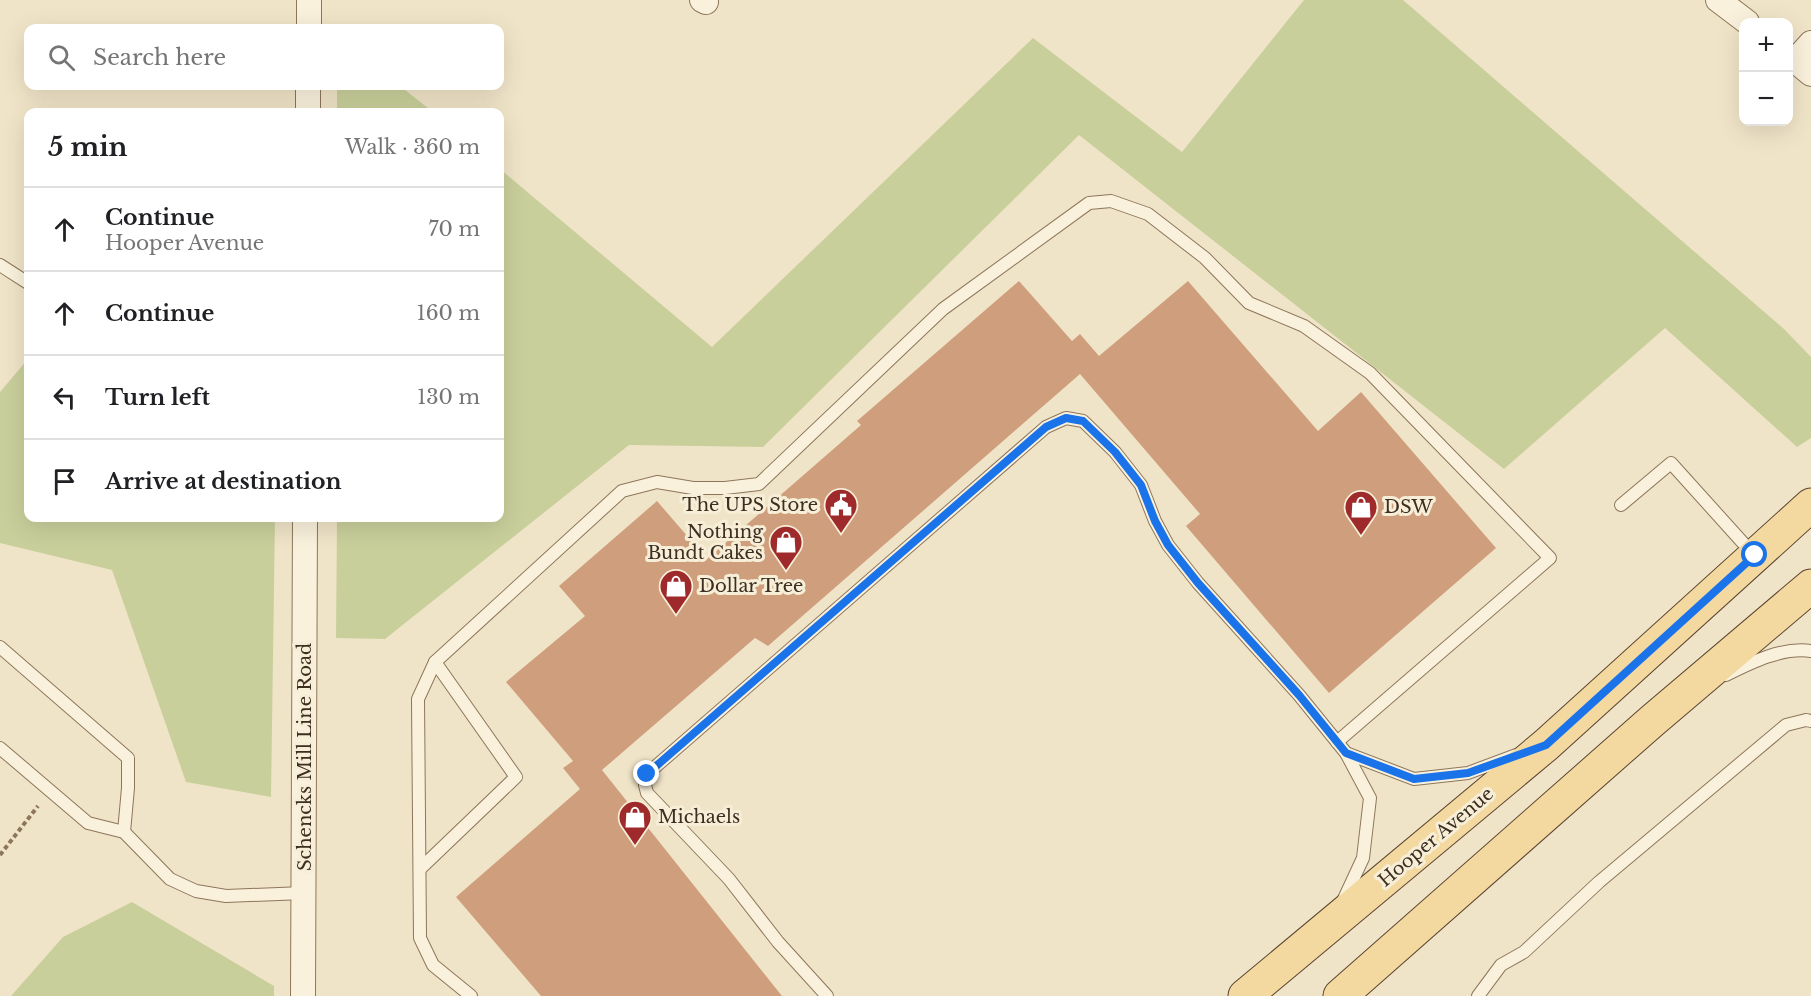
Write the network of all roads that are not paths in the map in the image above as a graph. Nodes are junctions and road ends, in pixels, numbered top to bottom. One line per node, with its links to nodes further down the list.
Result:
1 (309, 0): 4 (street)
2 (1718, 0): 3 (street)
3 (1742, 18)
4 (309, 24)
5 (308, 90): 6 (street)
6 (308, 108)
7 (0, 265): 8 (lane)
8 (24, 280)
9 (1621, 505): 12 (lane)
10 (1811, 505): 12 (main road, Hooper Avenue)
11 (305, 522): 25 (street, Schencks Mill Line Road)
12 (1755, 555): 20 (main road, Hooper Avenue)
13 (1811, 586): 17 (main road)
14 (0, 647): 23 (lane)
15 (1811, 651): 17 (lane)
16 (435, 662): 19 (lane); 24 (lane); 24 (lane)
17 (1679, 698): 31 (main road)
18 (1811, 722): 32 (lane)
19 (1337, 742): 22 (lane); 29 (lane)
20 (1546, 745): 22 (lane); 26 (main road, Hooper Avenue)
21 (0, 748): 23 (lane)
22 (1346, 753): 26 (lane)
23 (124, 832): 25 (lane)
24 (421, 868): 28 (lane)
25 (304, 893): 27 (street, Schencks Mill Line Road)
26 (1333, 924): 30 (main road, Hooper Avenue)
27 (303, 996)
28 (471, 996)
29 (827, 996)
30 (1245, 996)
31 (1340, 996)
32 (1478, 996)

